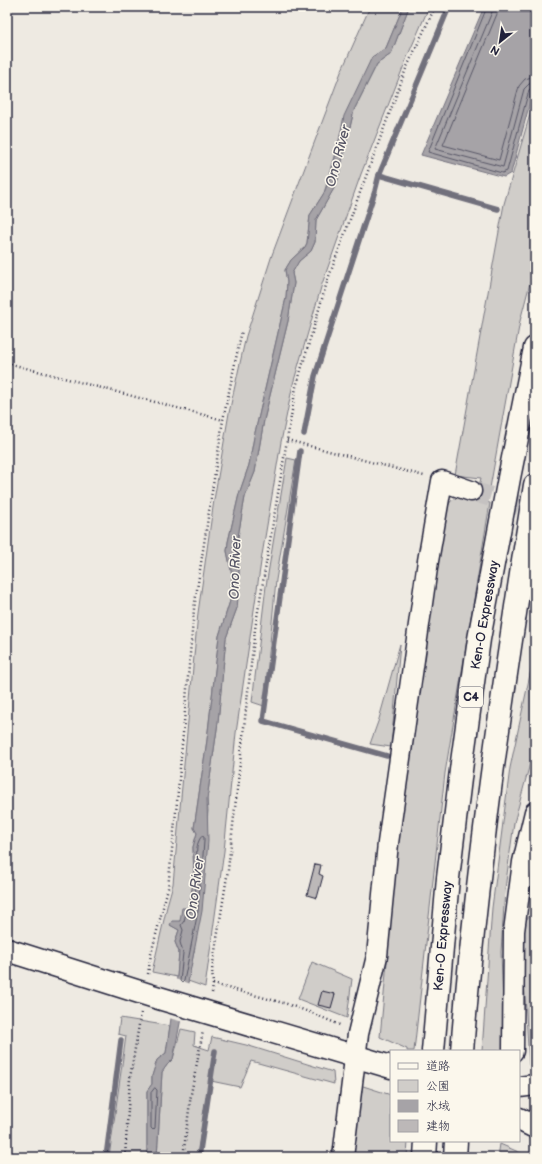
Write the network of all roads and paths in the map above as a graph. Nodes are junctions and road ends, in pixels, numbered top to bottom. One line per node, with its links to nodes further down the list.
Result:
1 (435, 7): 6 (path)
2 (242, 330): 5 (path)
3 (535, 348): 16 (main road, Ken-O Expressway / C4)
4 (7, 363): 5 (path)
5 (223, 420): 13 (path)
6 (287, 440): 7 (path); 12 (path)
7 (442, 481): 9 (street); 15 (street)
8 (535, 485): 17 (main road, C4)
9 (471, 491)
10 (535, 812): 18 (street)
11 (7, 950): 13 (main road)
12 (213, 984): 14 (path); 15 (path)
13 (148, 995): 14 (main road); 27 (path)
14 (204, 1011): 19 (main road); 28 (path)
15 (358, 1033): 19 (street)
16 (432, 1050)
17 (462, 1050)
18 (513, 1050)
19 (355, 1055): 20 (main road); 29 (street)
20 (390, 1067)
21 (535, 1085): 22 (street)
22 (520, 1087)
23 (520, 1119): 24 (main road)
24 (535, 1126)
25 (426, 1142): 30 (main road)
26 (456, 1142): 31 (main road)
27 (125, 1157)
28 (183, 1157)
29 (343, 1157)
30 (425, 1157)
31 (455, 1157)

